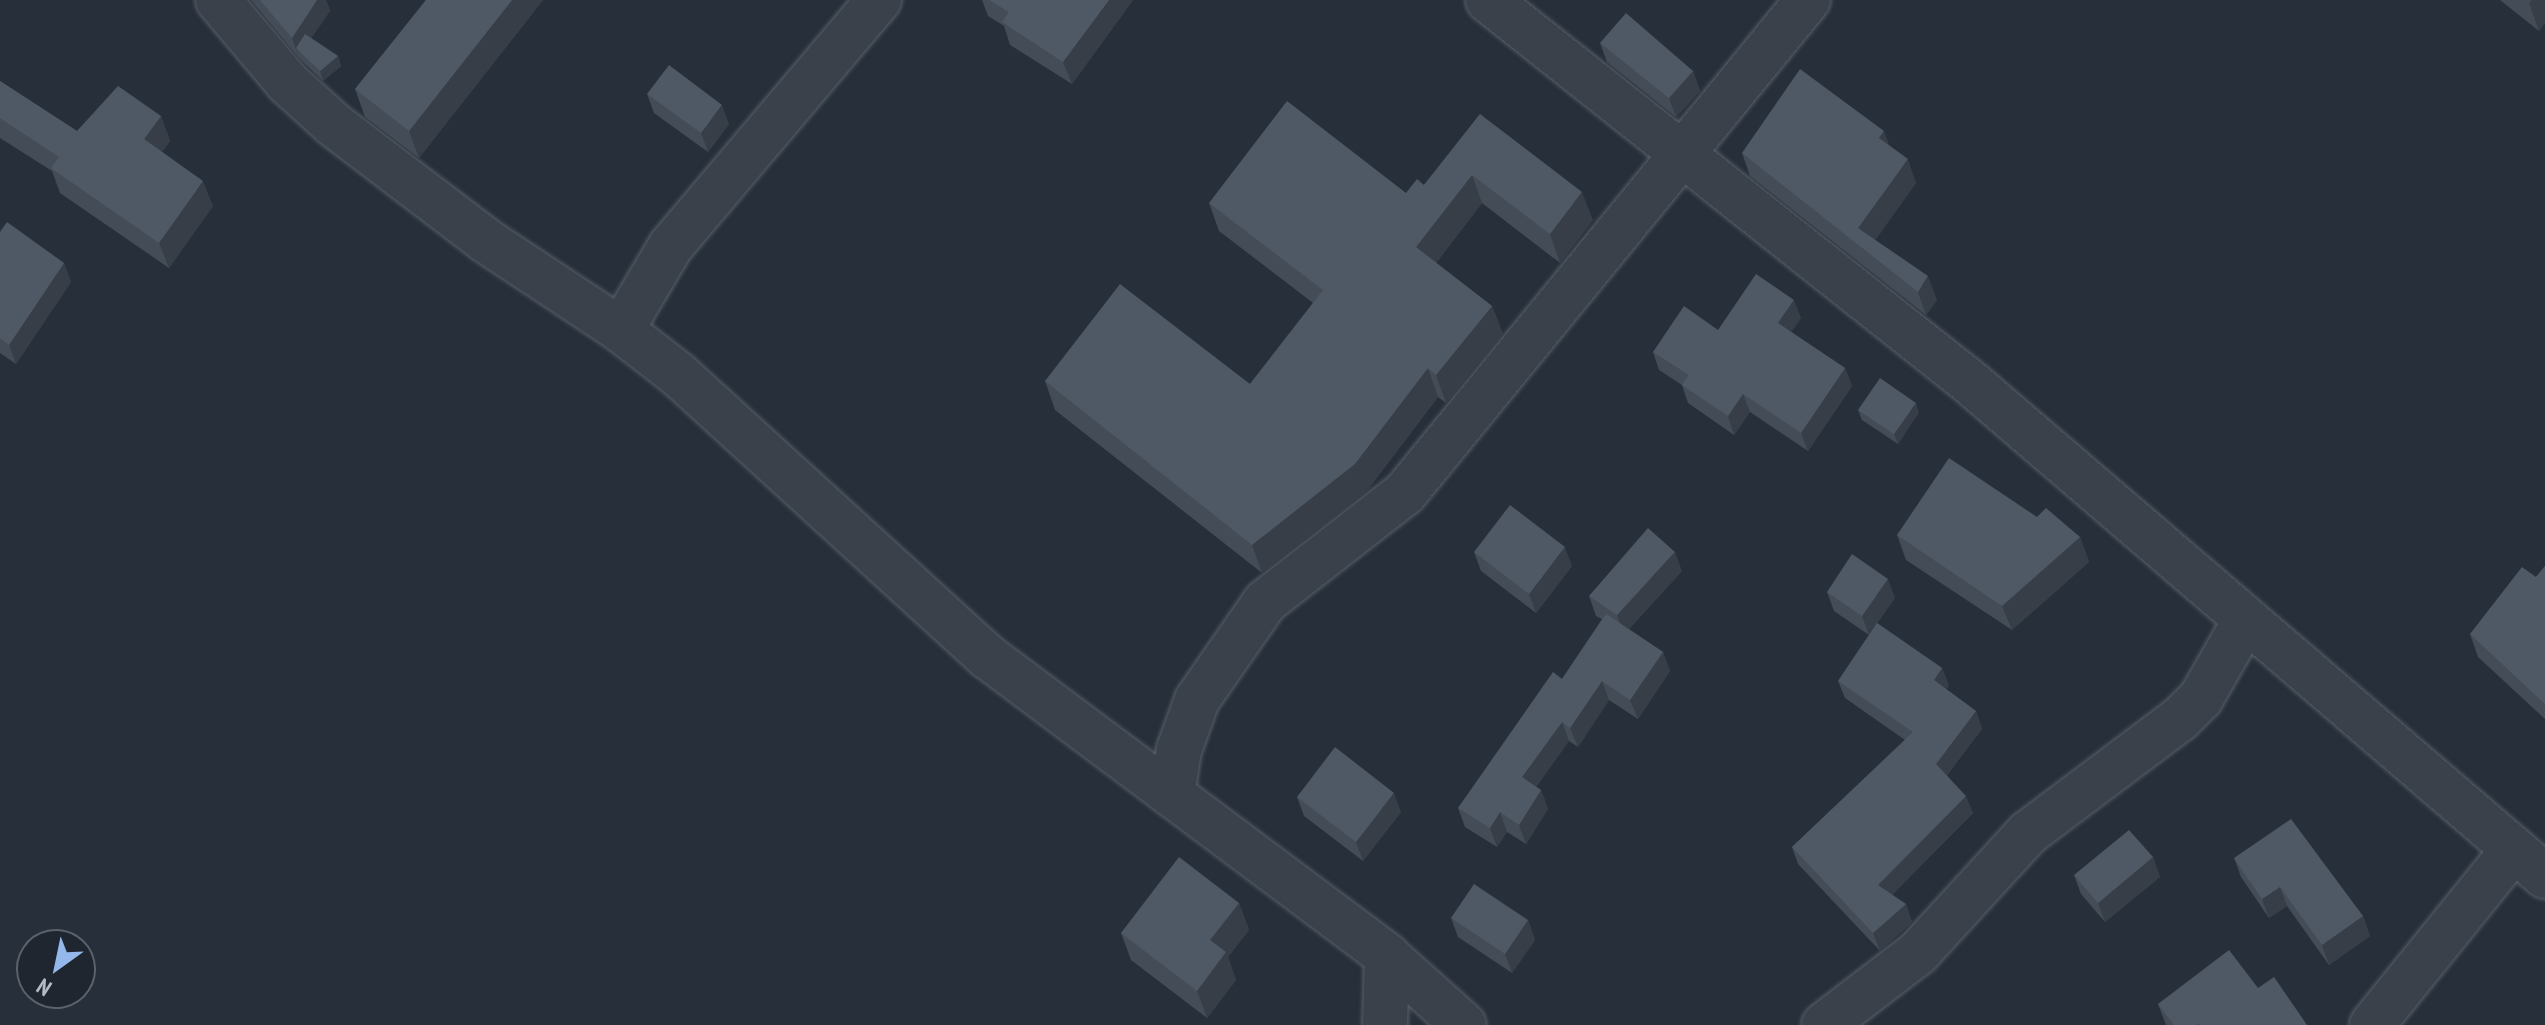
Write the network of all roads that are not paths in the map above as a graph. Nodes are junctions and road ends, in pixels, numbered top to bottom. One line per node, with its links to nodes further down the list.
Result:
1 (218, 0): 6 (street)
2 (879, 0): 6 (street)
3 (1488, 0): 5 (street)
4 (1808, 0): 5 (street)
5 (1678, 156): 7 (street); 8 (street)
6 (621, 330): 8 (street)
7 (2245, 621): 9 (street); 13 (street)
8 (1172, 795): 10 (street)
9 (2535, 862): 14 (street)
10 (1387, 956): 11 (street); 12 (street)
11 (1385, 1025)
12 (1464, 1025)
13 (1824, 1025)
14 (2372, 1025)

